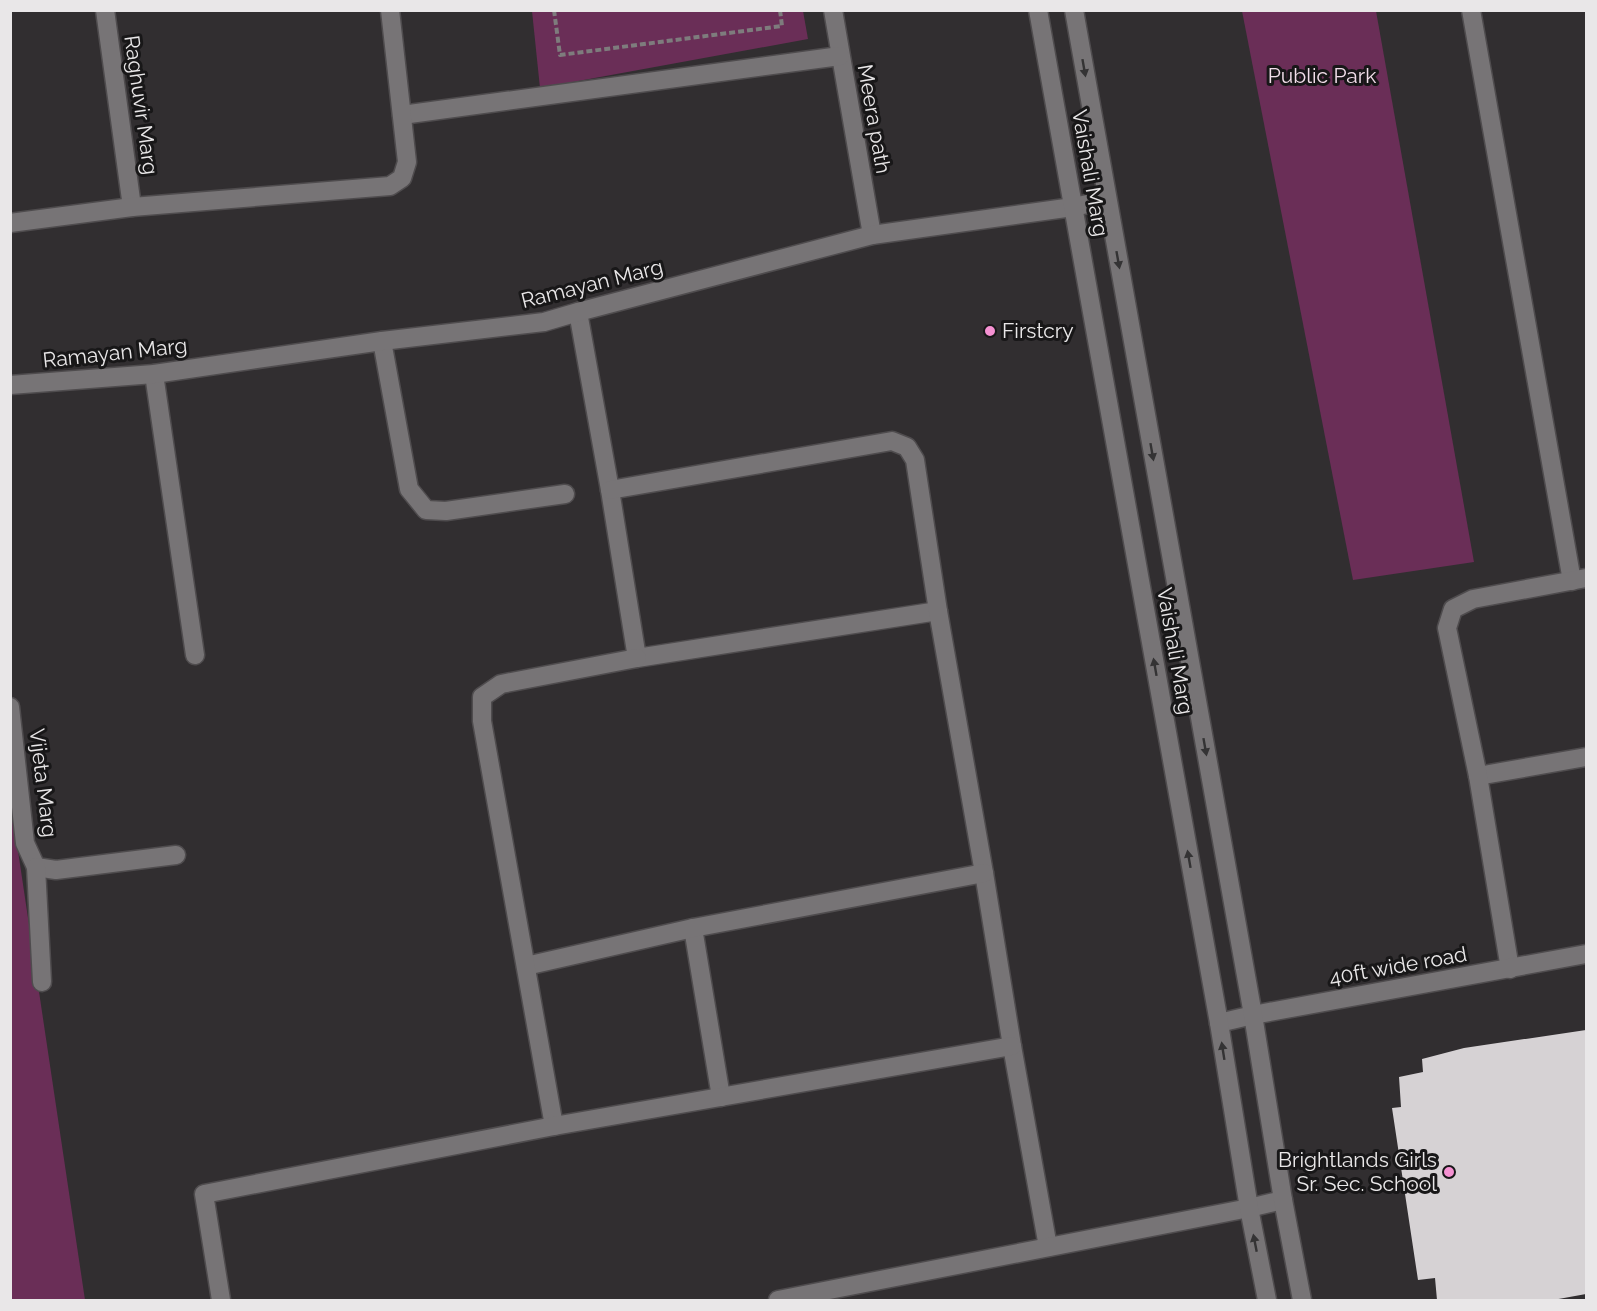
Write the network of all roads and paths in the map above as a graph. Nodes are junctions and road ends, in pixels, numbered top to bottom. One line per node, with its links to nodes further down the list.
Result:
1 (105, 10): 12 (street, Raghuvir Marg)
2 (390, 10): 10 (street)
3 (554, 10): 4 (path)
4 (780, 10)
5 (833, 10): 9 (street, Meera path)
6 (1038, 10): 13 (street, Vaishali Marg)
7 (1074, 10): 11 (street, Vaishali Marg, one-way to 11)
8 (1471, 10): 22 (street)
9 (840, 56): 10 (street); 15 (street, Meera path)
10 (402, 115): 12 (street)
11 (1107, 200): 13 (street, Ramayan Marg); 37 (street, Vaishali Marg, one-way to 37)
12 (132, 207): 14 (street)
13 (1073, 207): 15 (street, Ramayan Marg); 38 (street, Vaishali Marg, one-way to 13)
14 (10, 223)
15 (872, 236): 16 (street, Ramayan Marg)
16 (578, 312): 17 (street, Ramayan Marg); 20 (street)
17 (382, 340): 18 (street, Ramayan Marg); 21 (street)
18 (154, 374): 19 (street, Ramayan Marg); 24 (street)
19 (10, 385)
20 (610, 490): 23 (street); 25 (street)
21 (566, 494)
22 (1579, 580): 28 (street)
23 (938, 611): 25 (street); 31 (street)
24 (195, 655)
25 (637, 658): 34 (street)
26 (10, 707): 30 (street, Vijeta Marg)
27 (1587, 757): 28 (street)
28 (1478, 776): 35 (street)
29 (176, 855): 30 (street, Vijeta Marg)
30 (36, 867): 36 (street)
31 (984, 873): 32 (street); 39 (street)
32 (693, 928): 34 (street); 40 (street)
33 (1587, 954): 35 (street, 40ft wide road)
34 (525, 966): 41 (street)
35 (1510, 969): 37 (street, 40ft wide road)
36 (42, 981)
37 (1253, 1015): 38 (street, 40ft wide road); 42 (street, Vaishali Marg)
38 (1218, 1023): 43 (street, Vaishali Marg, one-way to 38)
39 (1012, 1046): 40 (street); 44 (street)
40 (721, 1097): 41 (street)
41 (554, 1126): 45 (street)
42 (1283, 1200): 43 (street); 48 (street, Vaishali Marg)
43 (1248, 1208): 44 (street); 47 (street, Vaishali Marg, one-way to 43)
44 (1048, 1247): 46 (street)
45 (221, 1300)
46 (778, 1300)
47 (1267, 1300)
48 (1302, 1300)

